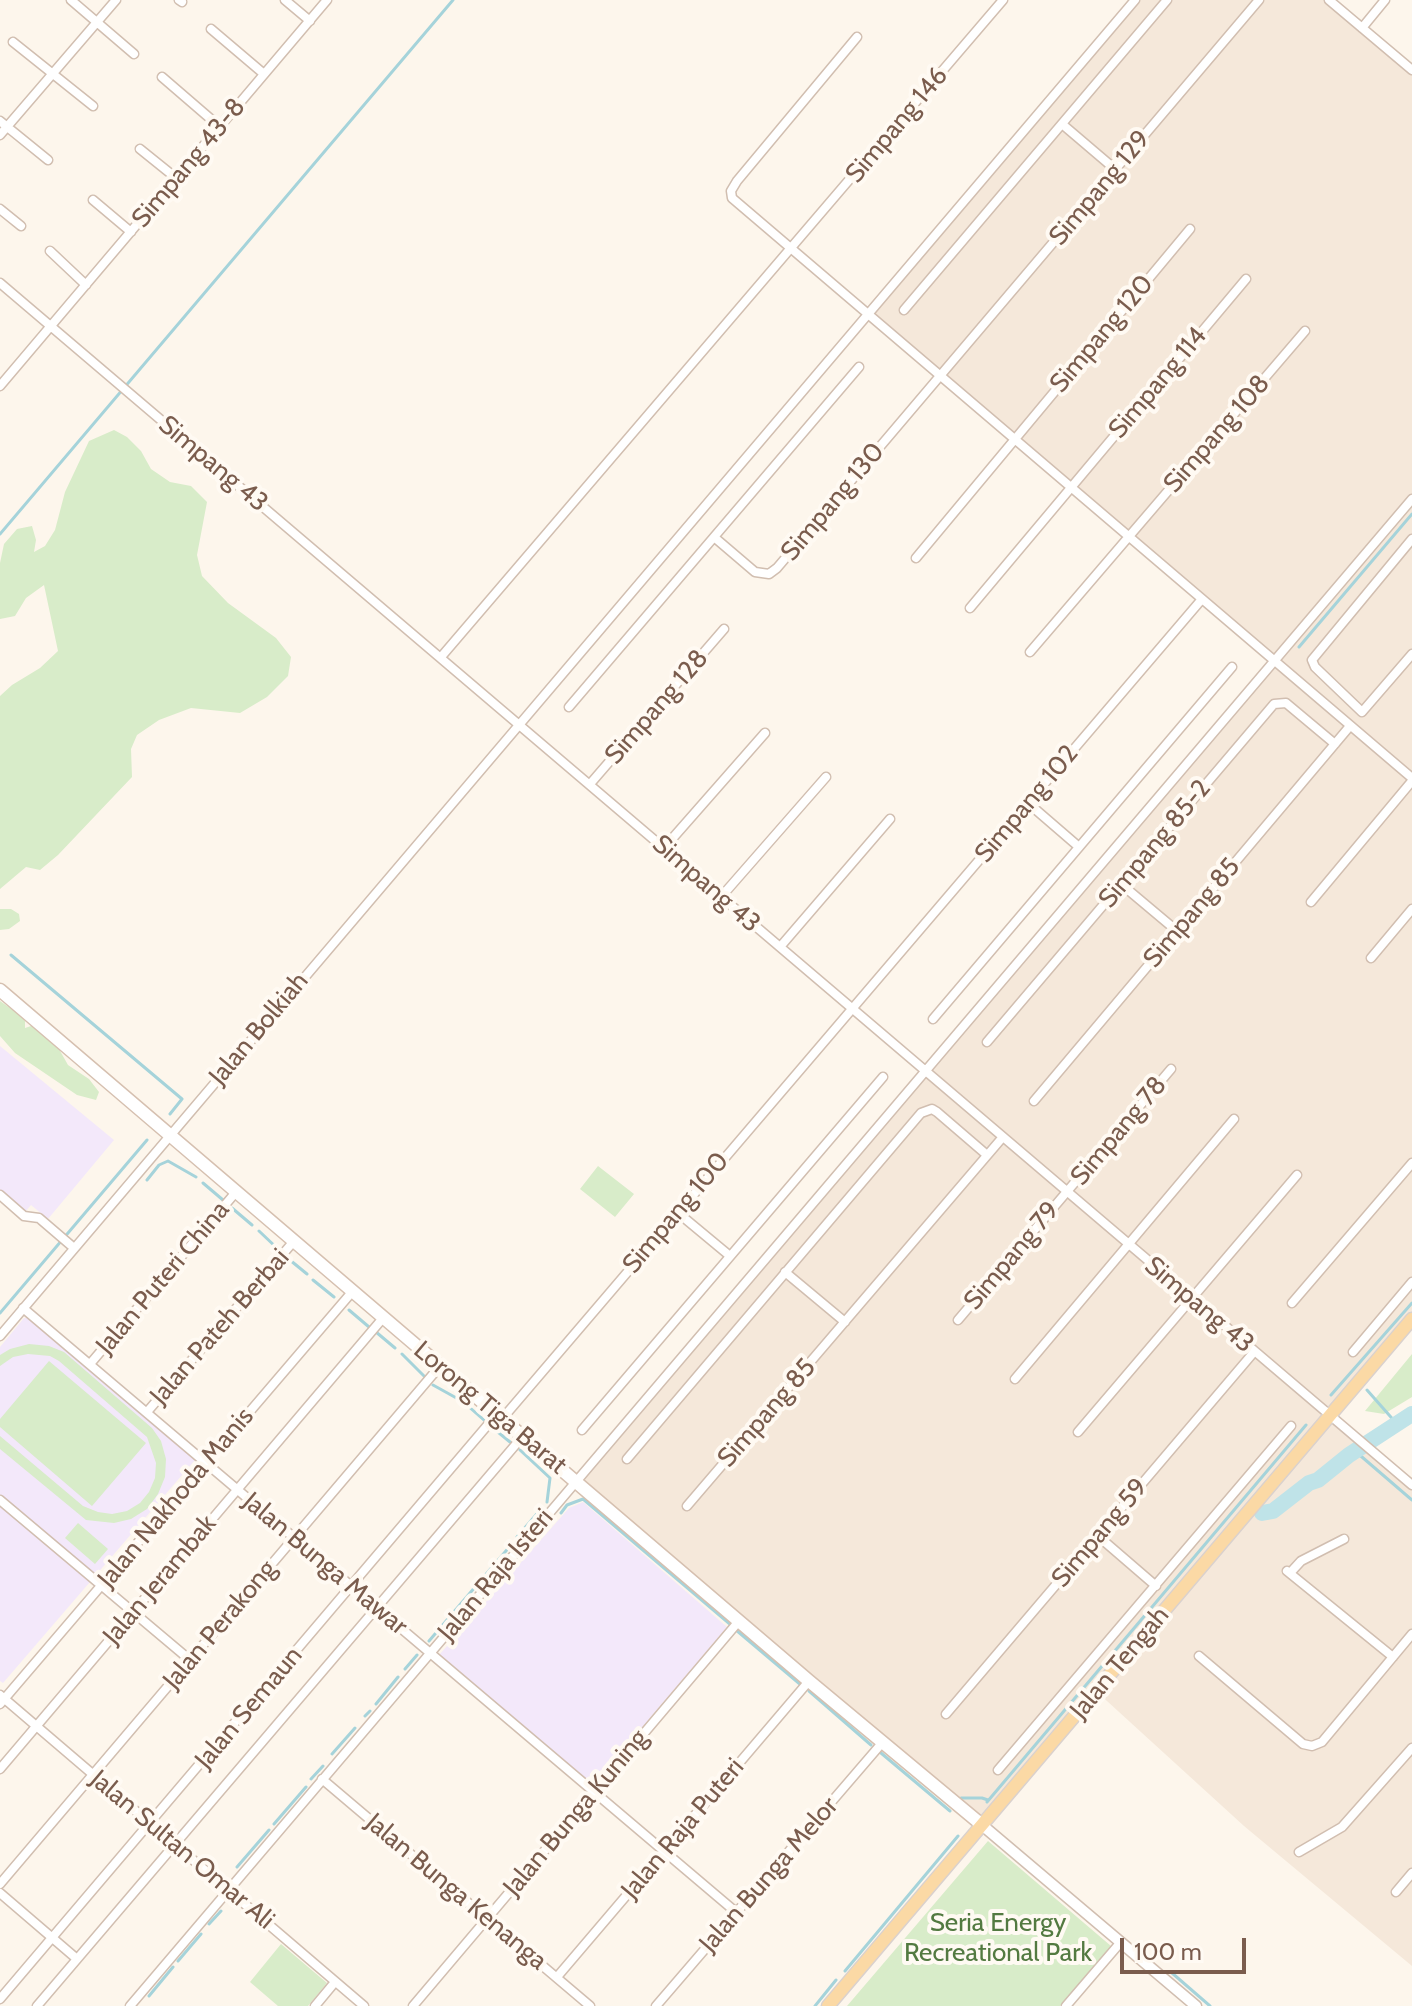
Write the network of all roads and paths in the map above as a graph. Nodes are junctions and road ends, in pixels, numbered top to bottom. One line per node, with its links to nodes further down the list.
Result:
1 (71, 0): 12 (street)
2 (116, 0): 12 (street)
3 (285, 0): 11 (street)
4 (327, 0): 11 (street, Simpang 43-8)
5 (1003, 0): 36 (street, Simpang 146)
6 (1135, 0): 42 (street, Jalan Bolkiah)
7 (1167, 0): 24 (street)
8 (1259, 0): 29 (street, Simpang 129)
9 (1329, 0): 13 (street)
10 (1385, 0): 13 (street)
11 (310, 21): 20 (street, Simpang 43-8)
12 (97, 22): 17 (street); 19 (street)
13 (1362, 28): 18 (street)
14 (211, 29): 20 (street)
15 (857, 37): 36 (street)
16 (13, 42): 19 (street)
17 (134, 54)
18 (1412, 70)
19 (52, 74): 22 (street); 23 (street)
20 (264, 74): 25 (street, Simpang 43-8)
21 (162, 77): 25 (street)
22 (93, 106)
23 (3, 124): 26 (street); 28 (street)
24 (1062, 124): 29 (street); 41 (street)
25 (220, 127): 30 (street, Simpang 43-8)
26 (0, 135)
27 (140, 149): 30 (street)
28 (48, 160)
29 (1116, 170): 46 (street, Simpang 129)
30 (176, 178): 35 (street, Simpang 43-8)
31 (93, 200): 35 (street)
32 (0, 209): 33 (street)
33 (21, 226)
34 (1190, 229): 48 (street, Simpang 120)
35 (131, 232): 40 (street, Simpang 43-8)
36 (792, 249): 42 (street); 60 (street, Simpang 146)
37 (50, 251): 40 (street)
38 (1246, 279): 49 (street, Simpang 114)
39 (0, 283): 43 (street, Simpang 43)
40 (86, 285): 43 (street, Simpang 43-8)
41 (904, 310)
42 (867, 314): 46 (street); 64 (street, Jalan Bolkiah)
43 (52, 326): 47 (street, Simpang 43-8); 60 (street, Simpang 43)
44 (1305, 331): 52 (street, Simpang 108)
45 (859, 367): 51 (street)
46 (940, 377): 48 (street); 51 (street, Simpang 130)
47 (0, 386)
48 (1014, 439): 49 (street); 54 (street, Simpang 120)
49 (1071, 488): 52 (street); 56 (street, Simpang 114)
50 (1412, 499): 61 (street, Jalan Raja Isteri)
51 (714, 537): 63 (street)
52 (1129, 537): 55 (street); 58 (street, Simpang 108)
53 (1412, 539): 59 (street)
54 (916, 558)
55 (1202, 599): 61 (street); 71 (street, Simpang 102)
56 (970, 608)
57 (724, 629): 70 (street, Simpang 128)
58 (1030, 652)
59 (1412, 654)
60 (441, 657): 64 (street, Simpang 43)
61 (1275, 661): 65 (street); 87 (street, Jalan Raja Isteri)
62 (1232, 667): 73 (street)
63 (569, 707)
64 (519, 723): 70 (street, Simpang 43); 91 (street, Jalan Bolkiah)
65 (1350, 726): 67 (street, Simpang 85); 69 (street)
66 (765, 733): 74 (street)
67 (1335, 744): 75 (street, Simpang 85-2); 79 (street, Simpang 85)
68 (826, 777): 76 (street)
69 (1412, 780): 77 (street)
70 (590, 784): 74 (street, Simpang 43)
71 (1028, 803): 73 (street); 83 (street, Simpang 102)
72 (890, 819): 80 (street)
73 (1079, 847): 84 (street)
74 (664, 848): 76 (street, Simpang 43)
75 (1121, 884): 79 (street); 85 (street, Simpang 85-2)
76 (721, 897): 80 (street, Simpang 43)
77 (1311, 902)
78 (1412, 909): 81 (street)
79 (1177, 931): 89 (street, Simpang 85)
80 (780, 947): 83 (street, Simpang 43)
81 (1371, 958)
82 (0, 990): 91 (main road, Lorong Tiga Barat)
83 (851, 1009): 87 (street, Simpang 43); 99 (street, Simpang 100)
84 (933, 1019)
85 (987, 1042)
86 (1171, 1069): 97 (street, Simpang 78)
87 (924, 1071): 92 (street, Simpang 43); 129 (street, Jalan Raja Isteri)
88 (883, 1077): 103 (street)
89 (1034, 1101)
90 (1234, 1119): 101 (street)
91 (170, 1135): 96 (main road, Lorong Tiga Barat); 102 (street, Jalan Bolkiah)
92 (1002, 1138): 93 (street, Simpang 85); 97 (street, Simpang 43)
93 (987, 1155): 104 (street); 113 (street, Simpang 85)
94 (1412, 1163): 108 (street)
95 (1297, 1175): 107 (street)
96 (236, 1192): 100 (main road, Lorong Tiga Barat); 117 (street, Jalan Puteri China)
97 (1067, 1192): 101 (street, Simpang 43); 112 (street, Simpang 79)
98 (0, 1195): 102 (street)
99 (677, 1212): 103 (street); 121 (street, Simpang 100)
100 (294, 1241): 106 (main road, Lorong Tiga Barat); 120 (street, Jalan Pateh Berbai)
101 (1128, 1245): 107 (street, Simpang 43); 119 (street)
102 (71, 1246): 109 (street, Jalan Bolkiah)
103 (730, 1256): 124 (street)
104 (785, 1272): 113 (street); 127 (street)
105 (1412, 1282): 116 (street)
106 (352, 1292): 110 (main road, Lorong Tiga Barat); 128 (street, Jalan Nakhoda Manis)
107 (1192, 1298): 115 (street, Simpang 43); 125 (street)
108 (1292, 1303)
109 (23, 1308): 114 (street, Jalan Bolkiah); 117 (street, Jalan Bunga Mawar)
110 (383, 1318): 118 (main road, Lorong Tiga Barat); 131 (street, Jalan Jerambak)
111 (1412, 1319): 122 (main road, Jalan Tengah)
112 (958, 1320)
113 (845, 1322): 133 (street, Simpang 85)
114 (0, 1336)
115 (1254, 1352): 122 (street, Simpang 43); 134 (street, Simpang 59)
116 (1353, 1352)
117 (90, 1364): 120 (street, Jalan Bunga Mawar)
118 (440, 1366): 121 (main road, Lorong Tiga Barat); 135 (street, Jalan Perakong)
119 (1015, 1379)
120 (147, 1412): 128 (street, Jalan Bunga Mawar)
121 (499, 1416): 126 (main road, Lorong Tiga Barat); 139 (street, Jalan Semaun)
122 (1330, 1416): 130 (street, Simpang 43); 160 (main road, Jalan Tengah)
123 (1291, 1426): 138 (street)
124 (582, 1430)
125 (1078, 1432)
126 (523, 1436): 129 (main road, Lorong Tiga Barat); 140 (street)
127 (627, 1459)
128 (205, 1463): 131 (street, Jalan Bunga Mawar); 137 (street, Jalan Nakhoda Manis)
129 (576, 1480): 142 (main road, Lorong Tiga Barat); 144 (street, Jalan Raja Isteri)
130 (1412, 1485)
131 (237, 1489): 135 (street, Jalan Bunga Mawar); 141 (street, Jalan Jerambak)
132 (0, 1500): 137 (street)
133 (687, 1506)
134 (1098, 1536): 138 (street); 150 (street, Simpang 59)
135 (294, 1538): 139 (street, Jalan Bunga Mawar); 147 (street, Jalan Perakong)
136 (1344, 1539): 146 (street)
137 (101, 1585): 141 (street); 149 (street, Jalan Nakhoda Manis)
138 (1156, 1586): 155 (street)
139 (352, 1587): 140 (street, Jalan Bunga Mawar); 159 (street, Jalan Semaun)
140 (376, 1607): 144 (street, Jalan Bunga Mawar); 161 (street)
141 (132, 1612): 147 (street); 151 (street, Jalan Jerambak)
142 (739, 1621): 148 (main road, Lorong Tiga Barat); 158 (street, Jalan Bunga Kuning)
143 (1412, 1634): 146 (street)
144 (429, 1653): 157 (street, Jalan Raja Isteri); 158 (street, Jalan Bunga Mawar)
145 (1199, 1656): 146 (street)
146 (1393, 1657)
147 (190, 1660): 156 (street, Jalan Perakong)
148 (809, 1681): 152 (main road, Lorong Tiga Barat); 162 (street, Jalan Raja Puteri)
149 (1, 1699): 151 (street, Jalan Sultan Omar Ali)
150 (946, 1714)
151 (36, 1726): 154 (street, Jalan Jerambak); 156 (street, Jalan Sultan Omar Ali)
152 (882, 1743): 160 (main road, Lorong Tiga Barat); 169 (street, Jalan Bunga Melor)
153 (1412, 1748): 163 (street)
154 (0, 1769)
155 (998, 1770)
156 (93, 1775): 159 (street, Jalan Sultan Omar Ali); 165 (street, Jalan Perakong)
157 (322, 1779): 166 (street, Jalan Raja Isteri); 170 (street, Jalan Bunga Kenanga)
158 (594, 1791): 162 (street, Jalan Bunga Mawar); 170 (street, Jalan Bunga Kuning)
159 (150, 1824): 161 (street, Jalan Sultan Omar Ali); 171 (street, Jalan Semaun)
160 (982, 1825): 172 (street); 184 (main road, Jalan Tengah)
161 (174, 1844): 166 (street, Jalan Sultan Omar Ali); 173 (street)
162 (664, 1851): 169 (street, Jalan Bunga Mawar); 174 (street, Jalan Raja Puteri)
163 (1299, 1852)
164 (1412, 1873): 167 (street)
165 (0, 1884)
166 (228, 1890): 175 (street, Jalan Sultan Omar Ali); 177 (street, Jalan Raja Isteri)
167 (1396, 1892)
168 (0, 1893): 171 (street)
169 (737, 1913): 183 (street, Jalan Bunga Melor)
170 (487, 1918): 174 (street, Jalan Bunga Kenanga); 181 (street, Jalan Bunga Kuning)
171 (52, 1938): 173 (street); 176 (street, Jalan Semaun)
172 (1120, 1943): 185 (street); 186 (street)
173 (77, 1959): 178 (street)
174 (557, 1977): 182 (street, Jalan Bunga Kenanga)
175 (335, 1982): 179 (street); 180 (street, Jalan Sultan Omar Ali)
176 (0, 1999)
177 (132, 2005)
178 (37, 2006)
179 (315, 2006)
180 (364, 2006)
181 (413, 2006)
182 (590, 2006)
183 (656, 2006)
184 (828, 2006)
185 (1066, 2006)
186 (1196, 2006)

